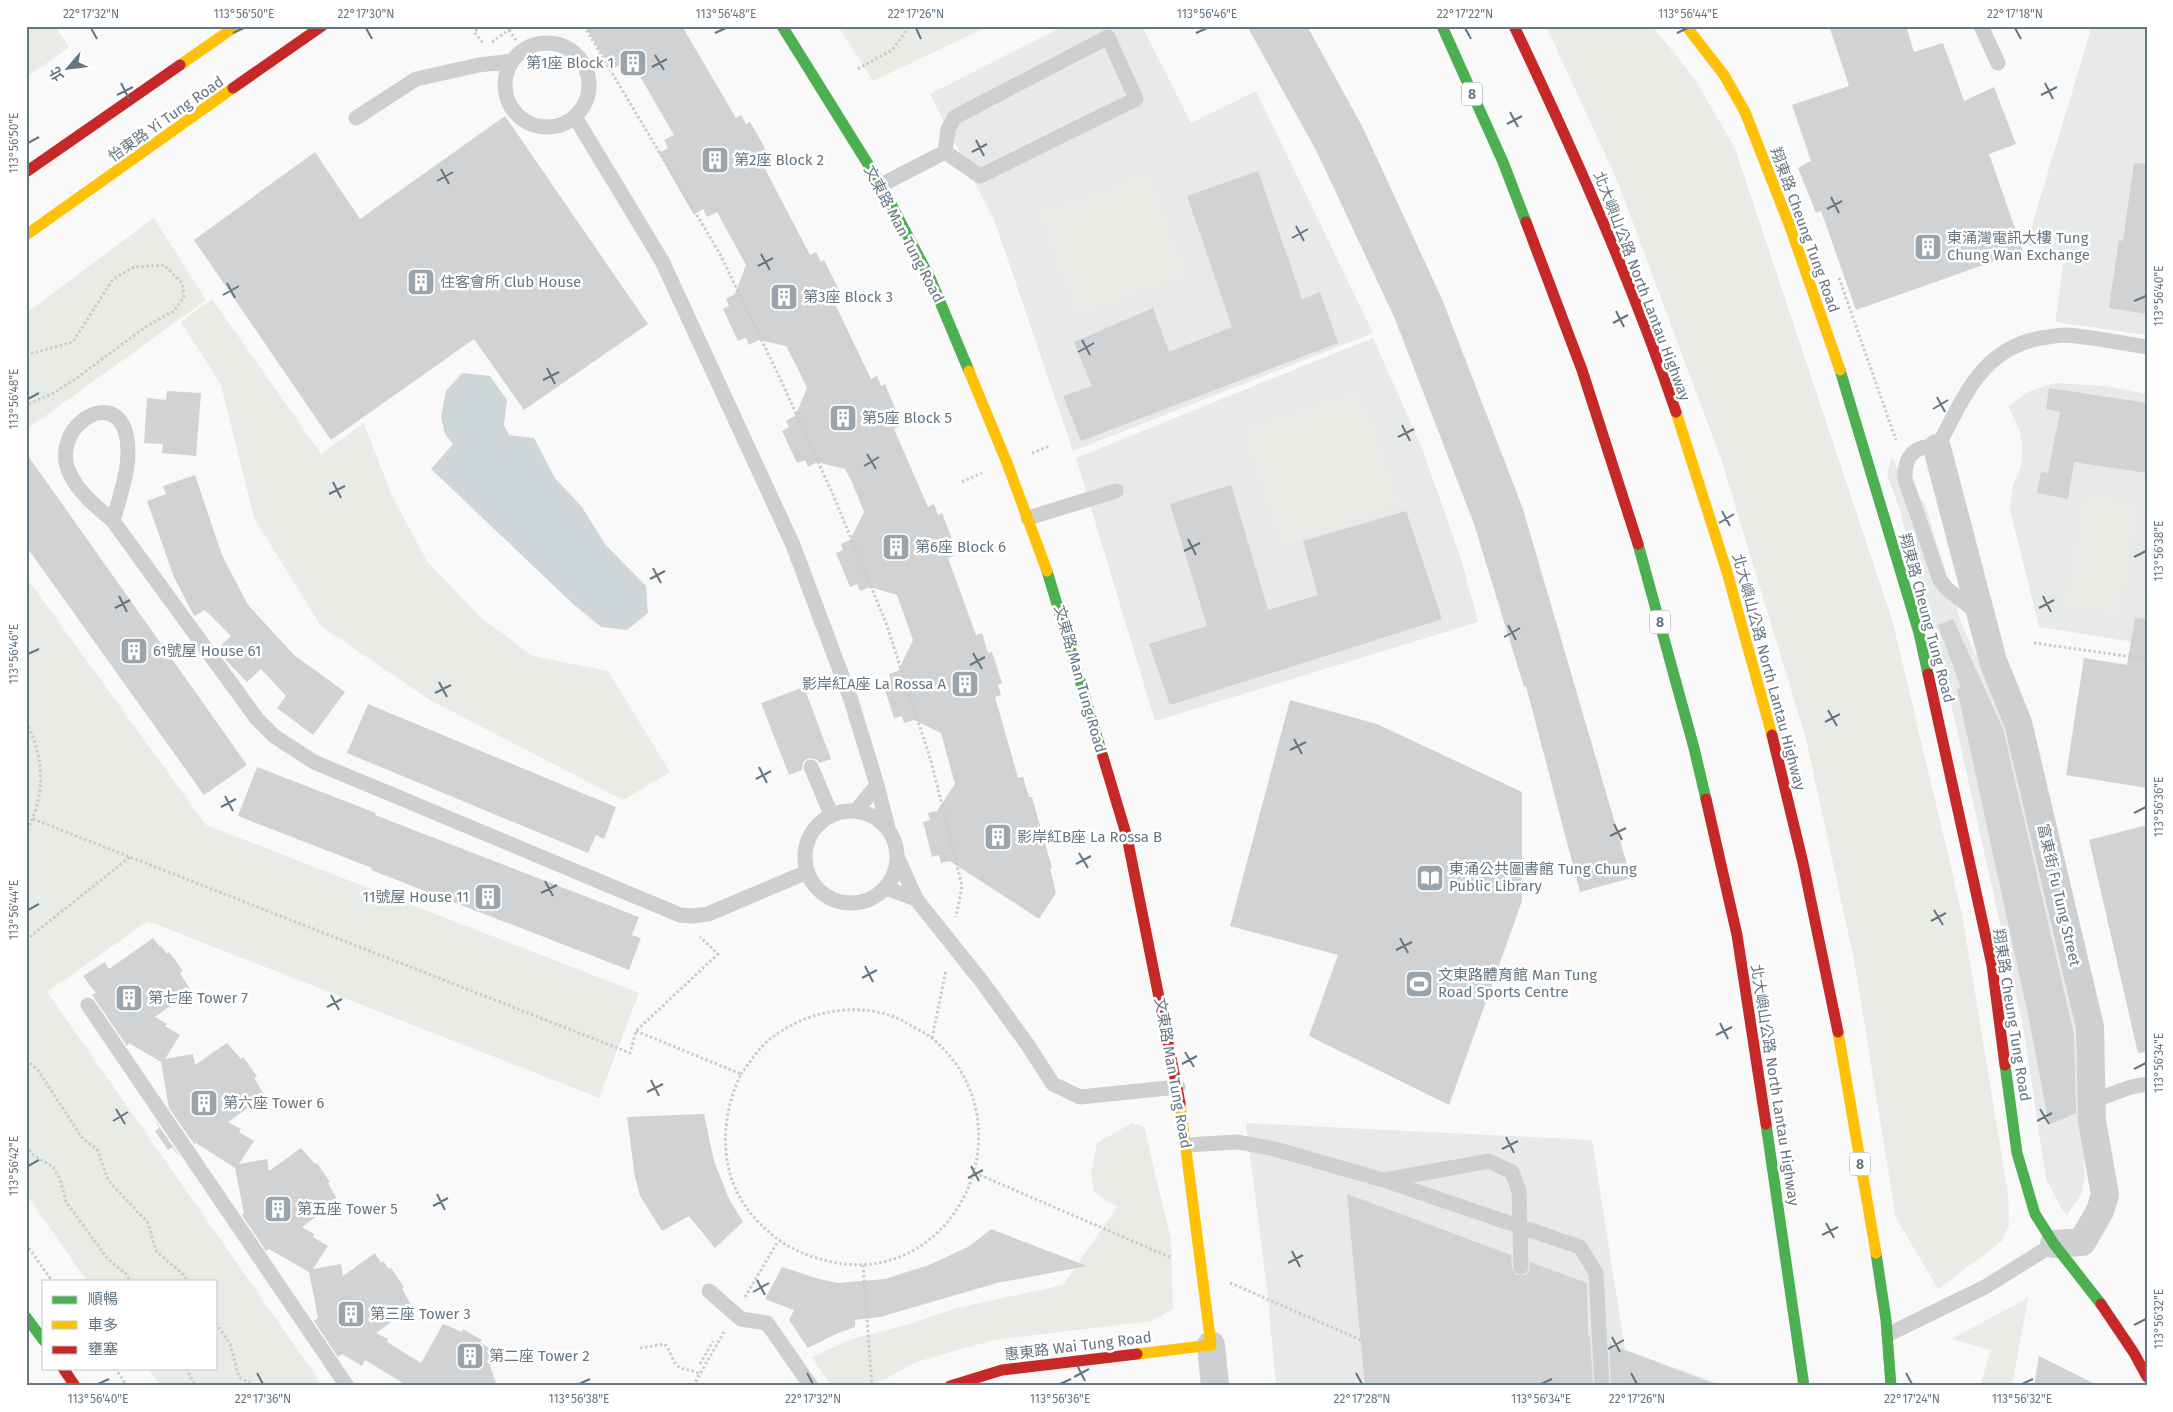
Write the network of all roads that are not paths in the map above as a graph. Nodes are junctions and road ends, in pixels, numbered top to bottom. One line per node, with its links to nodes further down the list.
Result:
1 (236, 26): 13 (main road)
2 (322, 26): 15 (main road, 怡東路 Yi Tung Road)
3 (782, 26): 14 (main road, 文東路 Man Tung Road)
4 (1442, 26): 39 (main road, 北大嶼山公路 North Lantau Highway / 8)
5 (1514, 26): 44 (main road, 北大嶼山公路 North Lantau Highway / 8)
6 (1981, 26): 9 (lane)
7 (1689, 27): 38 (main road, 翔東路 Cheung Tung Road)
8 (512, 61): 10 (lane); 10 (lane); 11 (lane)
9 (1998, 63)
10 (575, 117): 23 (lane)
11 (356, 118)
12 (945, 152): 12 (lane); 14 (lane)
13 (26, 172)
14 (881, 185): 19 (main road, 文東路 Man Tung Road)
15 (26, 235)
16 (2147, 347): 17 (lane)
17 (1938, 448): 21 (street, 富東街 Fu Tung Street); 21 (lane)
18 (1116, 492): 19 (lane)
19 (1028, 518): 33 (main road, 文東路 Man Tung Road)
20 (113, 521): 20 (lane); 28 (lane)
21 (1980, 614): 34 (street, 富東街 Fu Tung Street)
22 (811, 767): 25 (lane)
23 (877, 785): 24 (lane); 26 (lane)
24 (856, 810): 25 (lane); 26 (lane)
25 (831, 814): 28 (lane)
26 (888, 828): 27 (lane)
27 (897, 856): 29 (lane); 30 (lane)
28 (807, 872): 29 (lane)
29 (886, 888): 30 (lane)
30 (916, 899): 33 (lane)
31 (88, 1005): 52 (lane)
32 (2147, 1084): 34 (lane)
33 (1178, 1087): 35 (main road, 文東路 Man Tung Road)
34 (2090, 1102): 38 (street, 富東街 Fu Tung Street)
35 (1186, 1145): 36 (lane); 47 (main road, 文東路 Man Tung Road)
36 (1383, 1180): 37 (lane); 37 (lane)
37 (1521, 1228): 40 (lane); 56 (lane)
38 (2054, 1244): 42 (main road); 44 (lane)
39 (1788, 1264): 48 (main road); 57 (main road, 北大嶼山公路 North Lantau Highway / 8)
40 (1521, 1267)
41 (709, 1291): 53 (lane)
42 (2102, 1305): 46 (main road); 50 (main road)
43 (26, 1316): 45 (main road)
44 (1889, 1334): 58 (main road, 北大嶼山公路 North Lantau Highway / 8)
45 (42, 1338)
46 (2138, 1338)
47 (1211, 1345): 54 (main road, 惠東路 Wai Tung Road); 55 (street, 文東路 Man Tung Road)
48 (1786, 1349)
49 (64, 1370): 51 (main road)
50 (2147, 1377)
51 (76, 1386)
52 (347, 1386)
53 (811, 1386)
54 (950, 1386)
55 (1215, 1386)
56 (1602, 1386)
57 (1804, 1386)
58 (1891, 1386)

